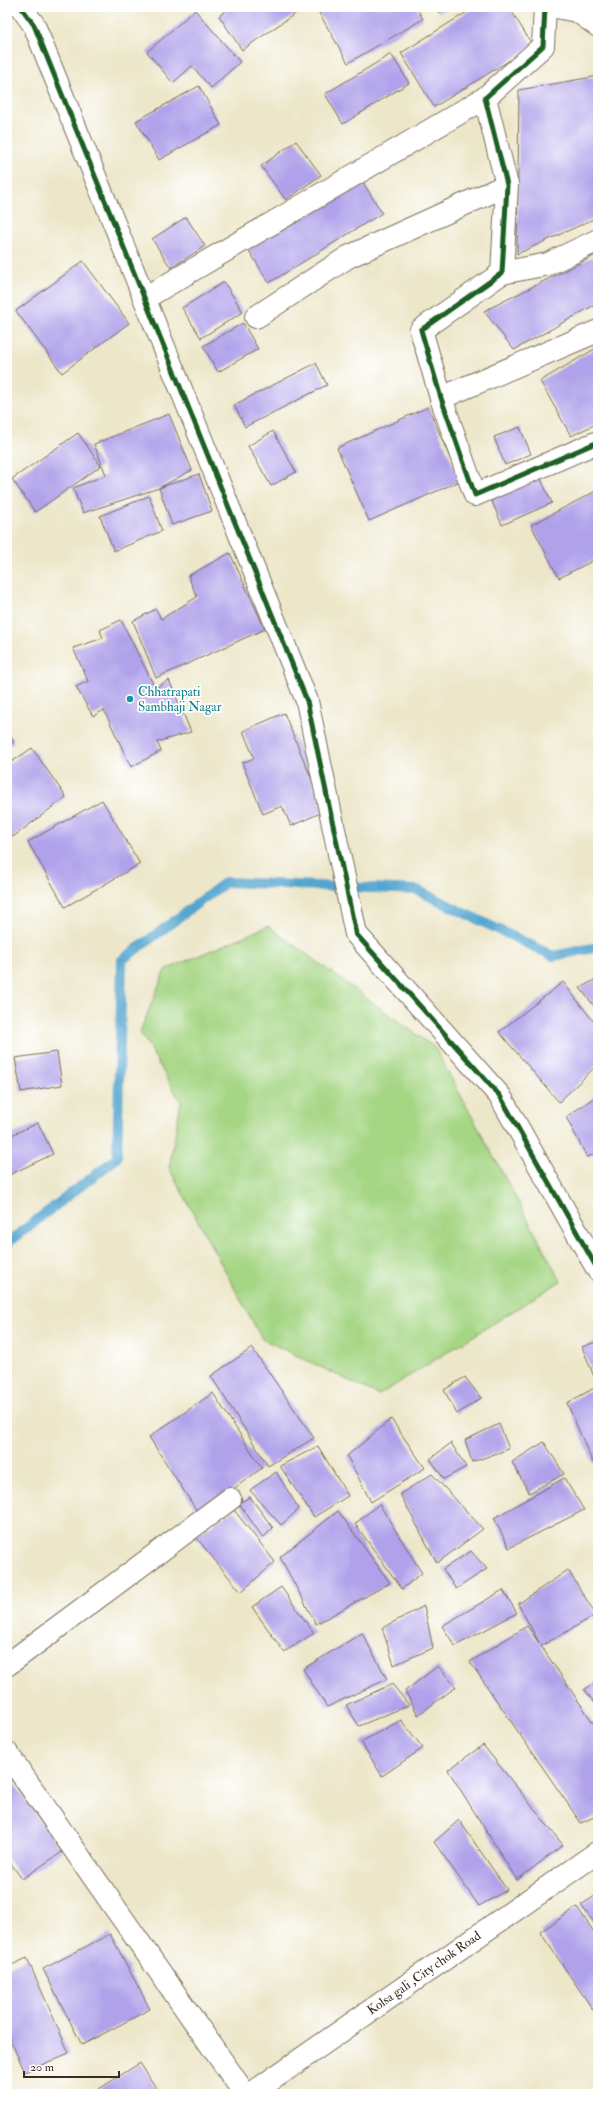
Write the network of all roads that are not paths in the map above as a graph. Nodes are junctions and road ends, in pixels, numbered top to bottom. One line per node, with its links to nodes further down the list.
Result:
1 (21, 7): 9 (street)
2 (545, 7): 5 (street)
3 (556, 7): 4 (street)
4 (598, 26)
5 (485, 98): 6 (street); 9 (street)
6 (507, 185): 8 (street); 10 (street)
7 (598, 240): 8 (street)
8 (502, 273): 12 (street)
9 (145, 298): 14 (street)
10 (256, 317)
11 (598, 331): 12 (street)
12 (441, 398): 13 (street)
13 (598, 442)
14 (598, 1270)
15 (230, 1499): 16 (street)
16 (7, 1665)
17 (7, 1752): 19 (street)
18 (598, 1852): 20 (street, Kolsa gali ,City chok Road)
19 (245, 2094)
20 (250, 2094)

